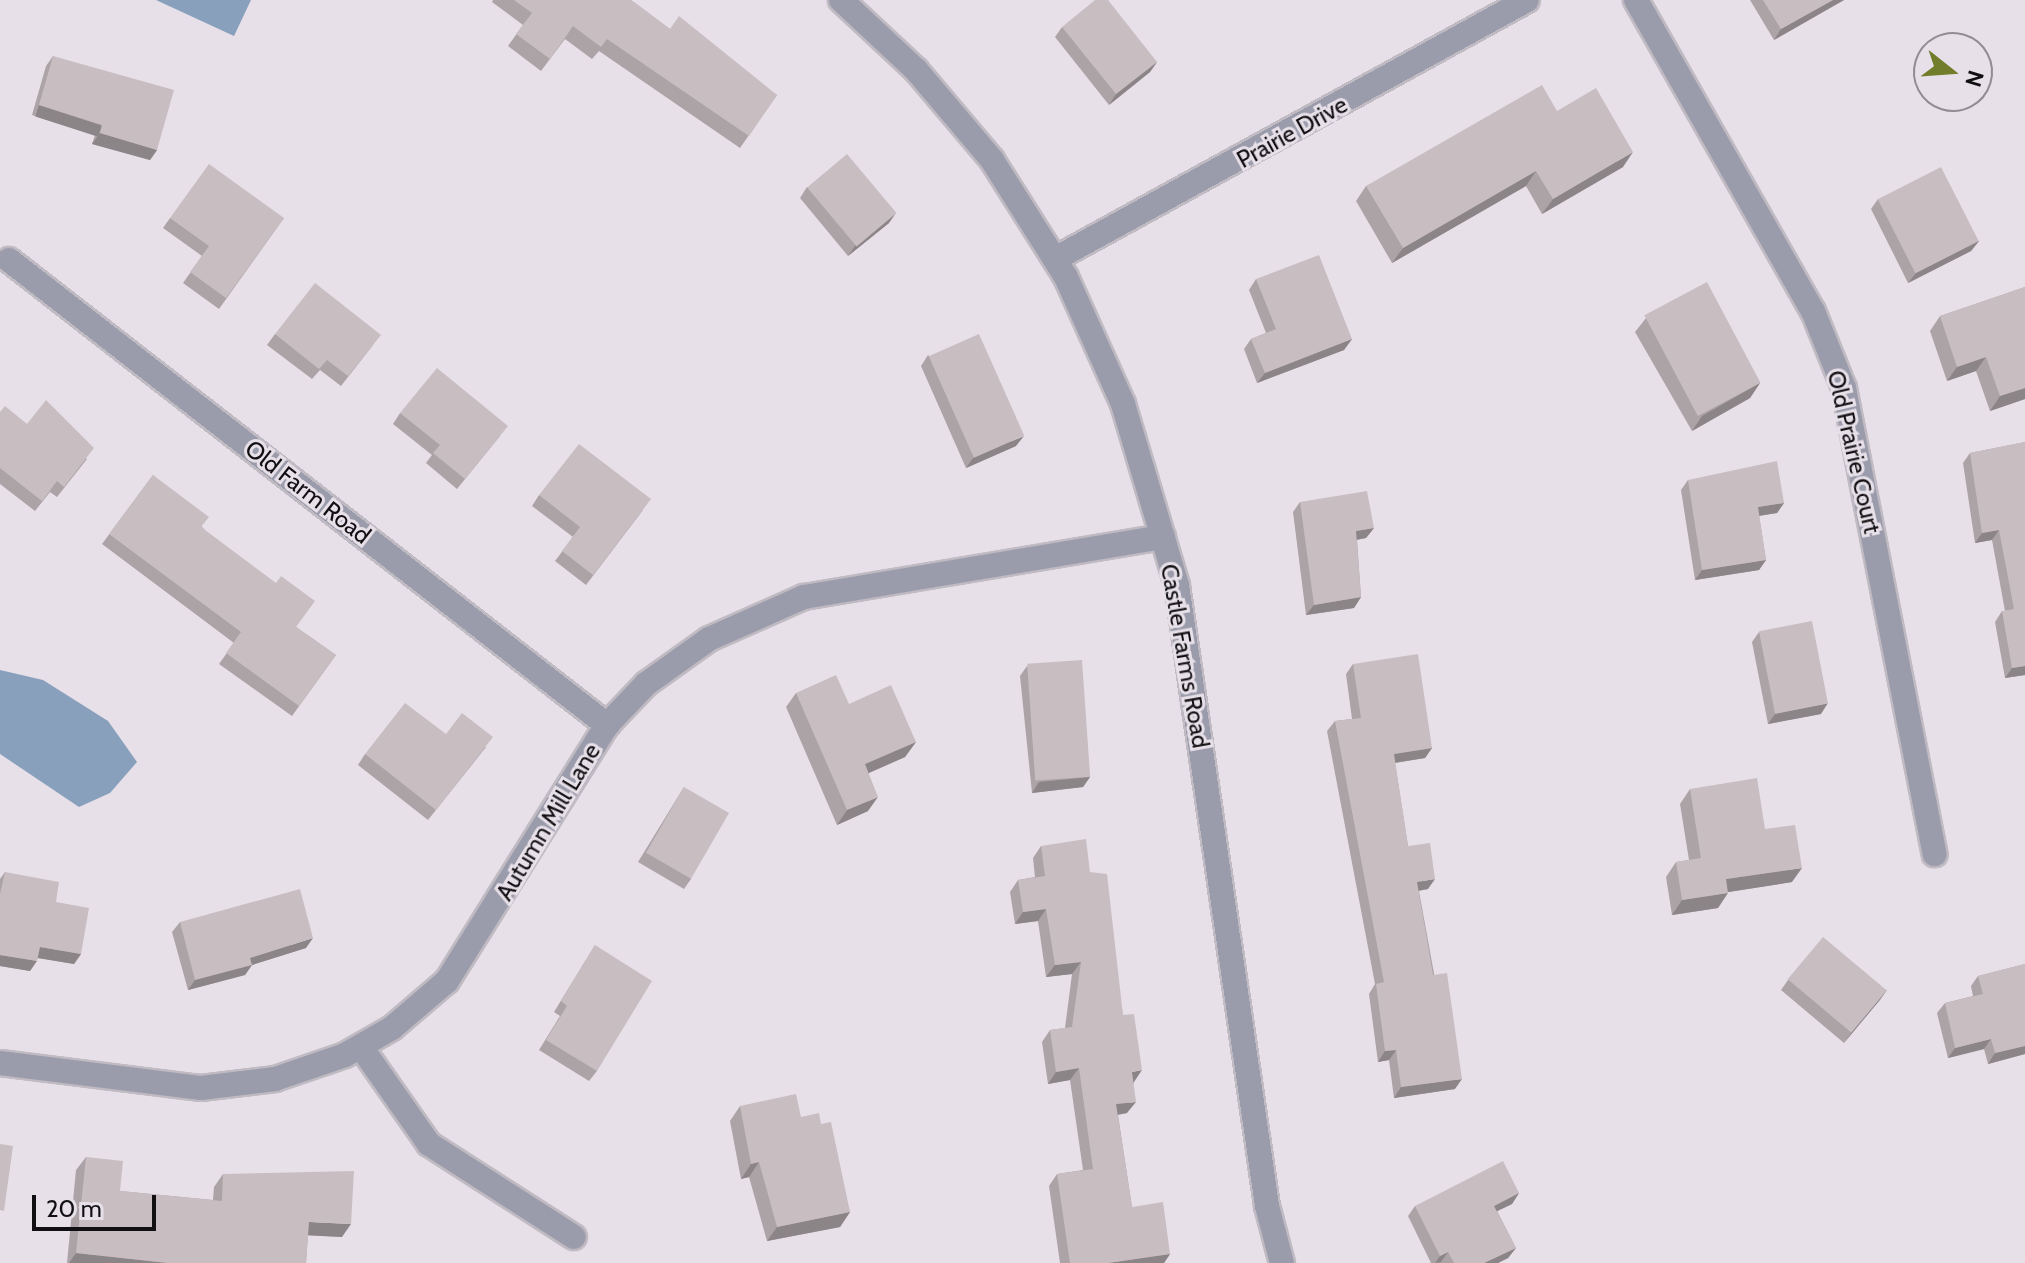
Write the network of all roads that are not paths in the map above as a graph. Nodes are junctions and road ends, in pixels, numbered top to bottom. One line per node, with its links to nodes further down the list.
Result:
1 (841, 0): 4 (street, Castle Farms Road)
2 (1527, 0): 4 (street, Prairie Drive)
3 (1636, 0): 8 (street, Old Prairie Court)
4 (1055, 259): 6 (street, Castle Farms Road)
5 (9, 260): 7 (street, Old Farm Road)
6 (1163, 537): 7 (street, Autumn Mill Lane); 12 (street, Castle Farms Road)
7 (607, 725): 9 (street, Autumn Mill Lane)
8 (1935, 854)
9 (361, 1047): 10 (street, Autumn Mill Lane); 11 (street)
10 (0, 1063)
11 (574, 1237)
12 (1282, 1263)

